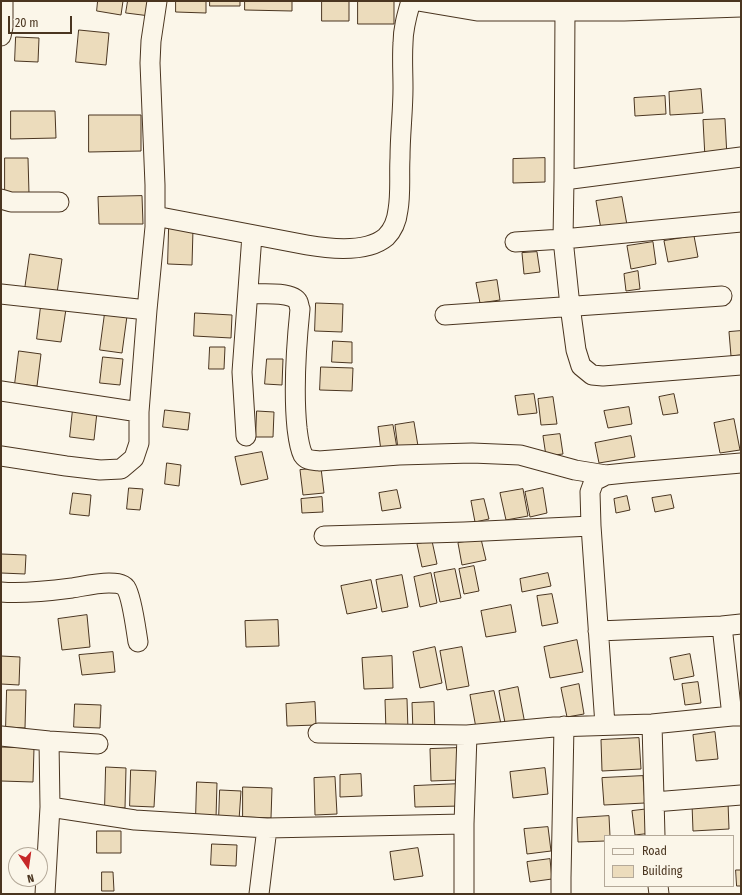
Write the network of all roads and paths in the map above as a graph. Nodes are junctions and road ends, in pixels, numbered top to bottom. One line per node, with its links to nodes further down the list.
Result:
1 (3, 1): 8 (street)
2 (157, 1): 13 (street)
3 (411, 1): 15 (street)
4 (418, 1): 7 (street)
5 (624, 6): 6 (street); 7 (street)
6 (741, 7)
7 (565, 11): 10 (street)
8 (1, 36)
9 (741, 157): 10 (street)
10 (564, 180): 16 (street)
11 (1, 199): 12 (street)
12 (59, 202)
13 (155, 216): 15 (street); 22 (street)
14 (741, 222): 16 (street)
15 (252, 235): 19 (street)
16 (563, 239): 17 (street); 21 (street)
17 (515, 242)
18 (1, 294): 22 (street)
19 (248, 294): 27 (street); 30 (street)
20 (722, 296): 21 (street)
21 (570, 306): 23 (street); 24 (street)
22 (147, 310): 26 (street)
23 (445, 315)
24 (741, 365)
25 (1, 391): 26 (street)
26 (139, 412): 28 (street)
27 (246, 436)
28 (1, 456)
29 (741, 463): 30 (street)
30 (606, 475): 31 (street)
31 (591, 526): 32 (street); 36 (street)
32 (324, 536)
33 (1, 592): 37 (street)
34 (741, 624): 35 (street)
35 (722, 626): 36 (street); 38 (street)
36 (598, 631): 40 (street)
37 (138, 642)
38 (737, 716): 39 (street)
39 (652, 724): 40 (street); 48 (street)
40 (605, 725): 41 (street)
41 (564, 726): 43 (street); 56 (street)
42 (318, 733): 43 (street)
43 (467, 735): 50 (street)
44 (1, 736): 45 (street)
45 (49, 741): 46 (street); 49 (street)
46 (98, 744)
47 (741, 794): 48 (street)
48 (654, 802): 52 (street)
49 (50, 807): 51 (street); 53 (street)
50 (464, 824): 51 (street); 55 (street)
51 (267, 828): 54 (street)
52 (655, 835)
53 (45, 894)
54 (260, 894)
55 (464, 894)
56 (561, 894)

